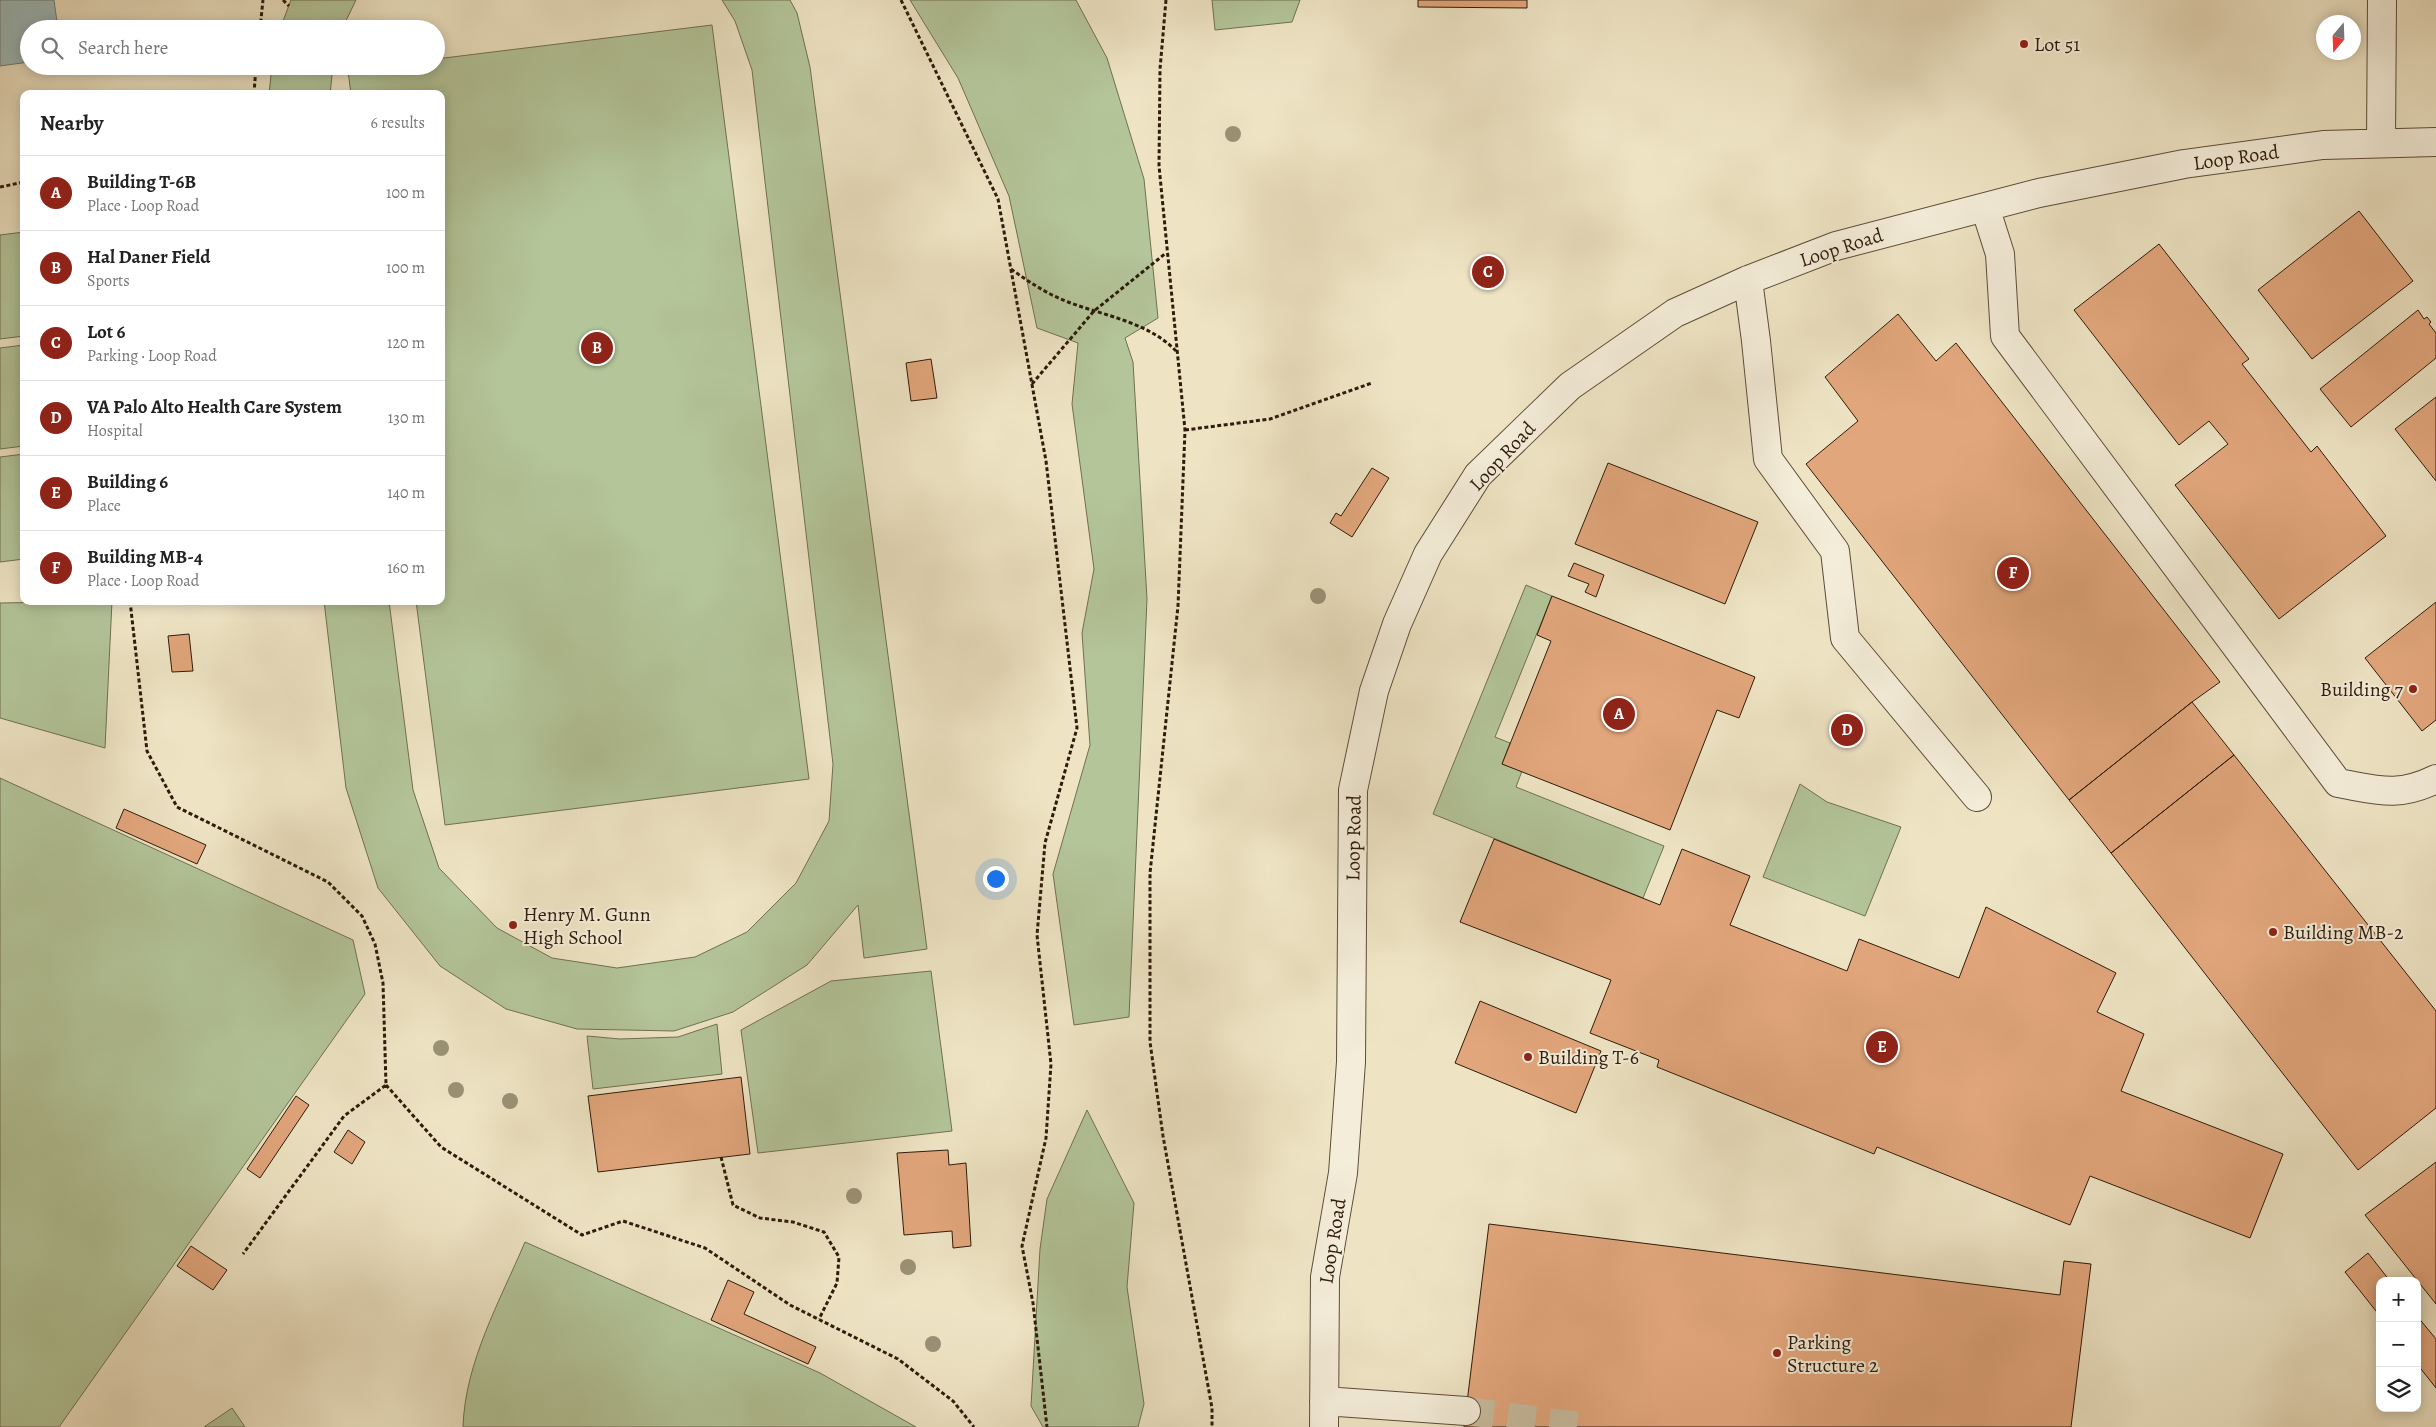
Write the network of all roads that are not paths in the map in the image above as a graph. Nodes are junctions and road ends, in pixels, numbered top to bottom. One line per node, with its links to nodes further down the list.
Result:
1 (2382, 0): 3 (street)
2 (2436, 142): 3 (street, Loop Road)
3 (2381, 143): 4 (street, Loop Road)
4 (1985, 207): 5 (street, Loop Road); 6 (street)
5 (1748, 280): 7 (street); 9 (street, Loop Road)
6 (2436, 779)
7 (1977, 797)
8 (1466, 1411): 9 (street)
9 (1324, 1414)

